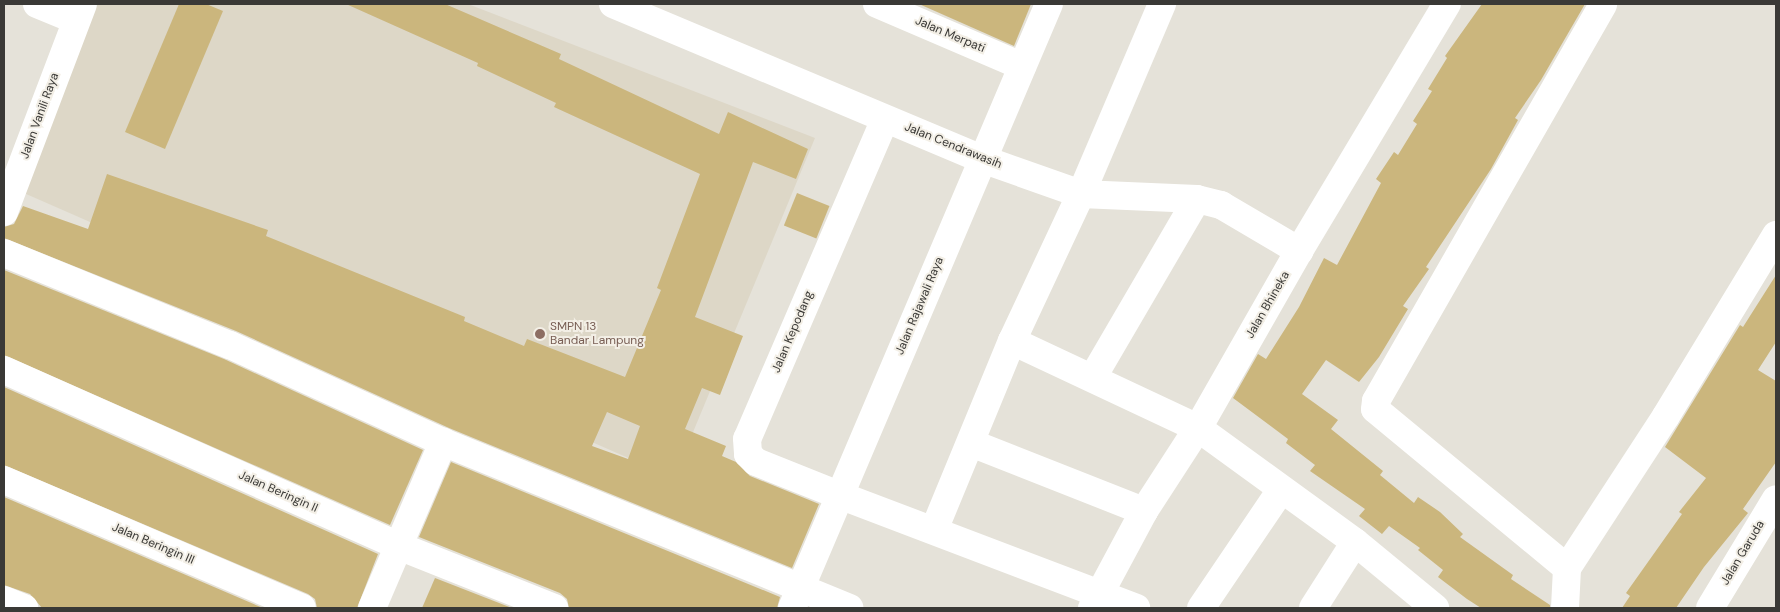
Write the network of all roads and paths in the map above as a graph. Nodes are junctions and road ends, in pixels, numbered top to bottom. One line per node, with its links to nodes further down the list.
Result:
1 (37, 4): 8 (street)
2 (613, 4): 10 (street, Jalan Cendrawasih)
3 (877, 4): 9 (street, Jalan Merpati)
4 (1049, 4): 9 (street, Jalan Rajawali Raya)
5 (1162, 4): 12 (street)
6 (1447, 4): 16 (street, Jalan Bhineka)
7 (1603, 4): 32 (street)
8 (79, 12): 14 (street, Jalan Vanili Raya)
9 (1022, 66): 11 (street, Jalan Rajawali Raya)
10 (886, 119): 11 (street, Jalan Cendrawasih); 26 (street, Jalan Kepodang)
11 (982, 159): 12 (street, Jalan Cendrawasih); 26 (street, Jalan Rajawali Raya)
12 (1081, 194): 13 (street, Jalan Cendrawasih); 18 (street)
13 (1198, 199): 16 (street, Jalan Cendrawasih); 20 (street)
14 (4, 212)
15 (1776, 235): 32 (street)
16 (1299, 251): 21 (street, Jalan Bhineka)
17 (4, 253): 22 (street)
18 (1012, 341): 20 (street); 23 (street)
19 (4, 370): 31 (street, Jalan Beringin II)
20 (1093, 377): 21 (street)
21 (1198, 428): 25 (street); 28 (street, Jalan Bhineka)
22 (444, 442): 31 (street); 33 (street)
23 (971, 443): 28 (street); 29 (street)
24 (4, 480): 38 (street, Jalan Beringin III)
25 (1281, 490): 30 (street); 43 (street)
26 (840, 495): 29 (street, Jalan Kepodang); 33 (street, Jalan Rajawali Raya)
27 (1776, 498): 46 (street, Jalan Garuda)
28 (1144, 511): 35 (street, Jalan Bhineka)
29 (934, 530): 35 (street, Jalan Kepodang)
30 (1355, 542): 36 (street); 44 (street)
31 (401, 547): 39 (street); 40 (street, Jalan Beringin II)
32 (1567, 568): 45 (street)
33 (796, 599): 41 (street)
34 (4, 600): 37 (street)
35 (1096, 600): 42 (street, Jalan Kepodang)
36 (1428, 606)
37 (24, 608)
38 (302, 608)
39 (372, 608)
40 (554, 608)
41 (849, 608)
42 (1136, 608)
43 (1201, 608)
44 (1312, 608)
45 (1565, 608)
46 (1710, 608)

